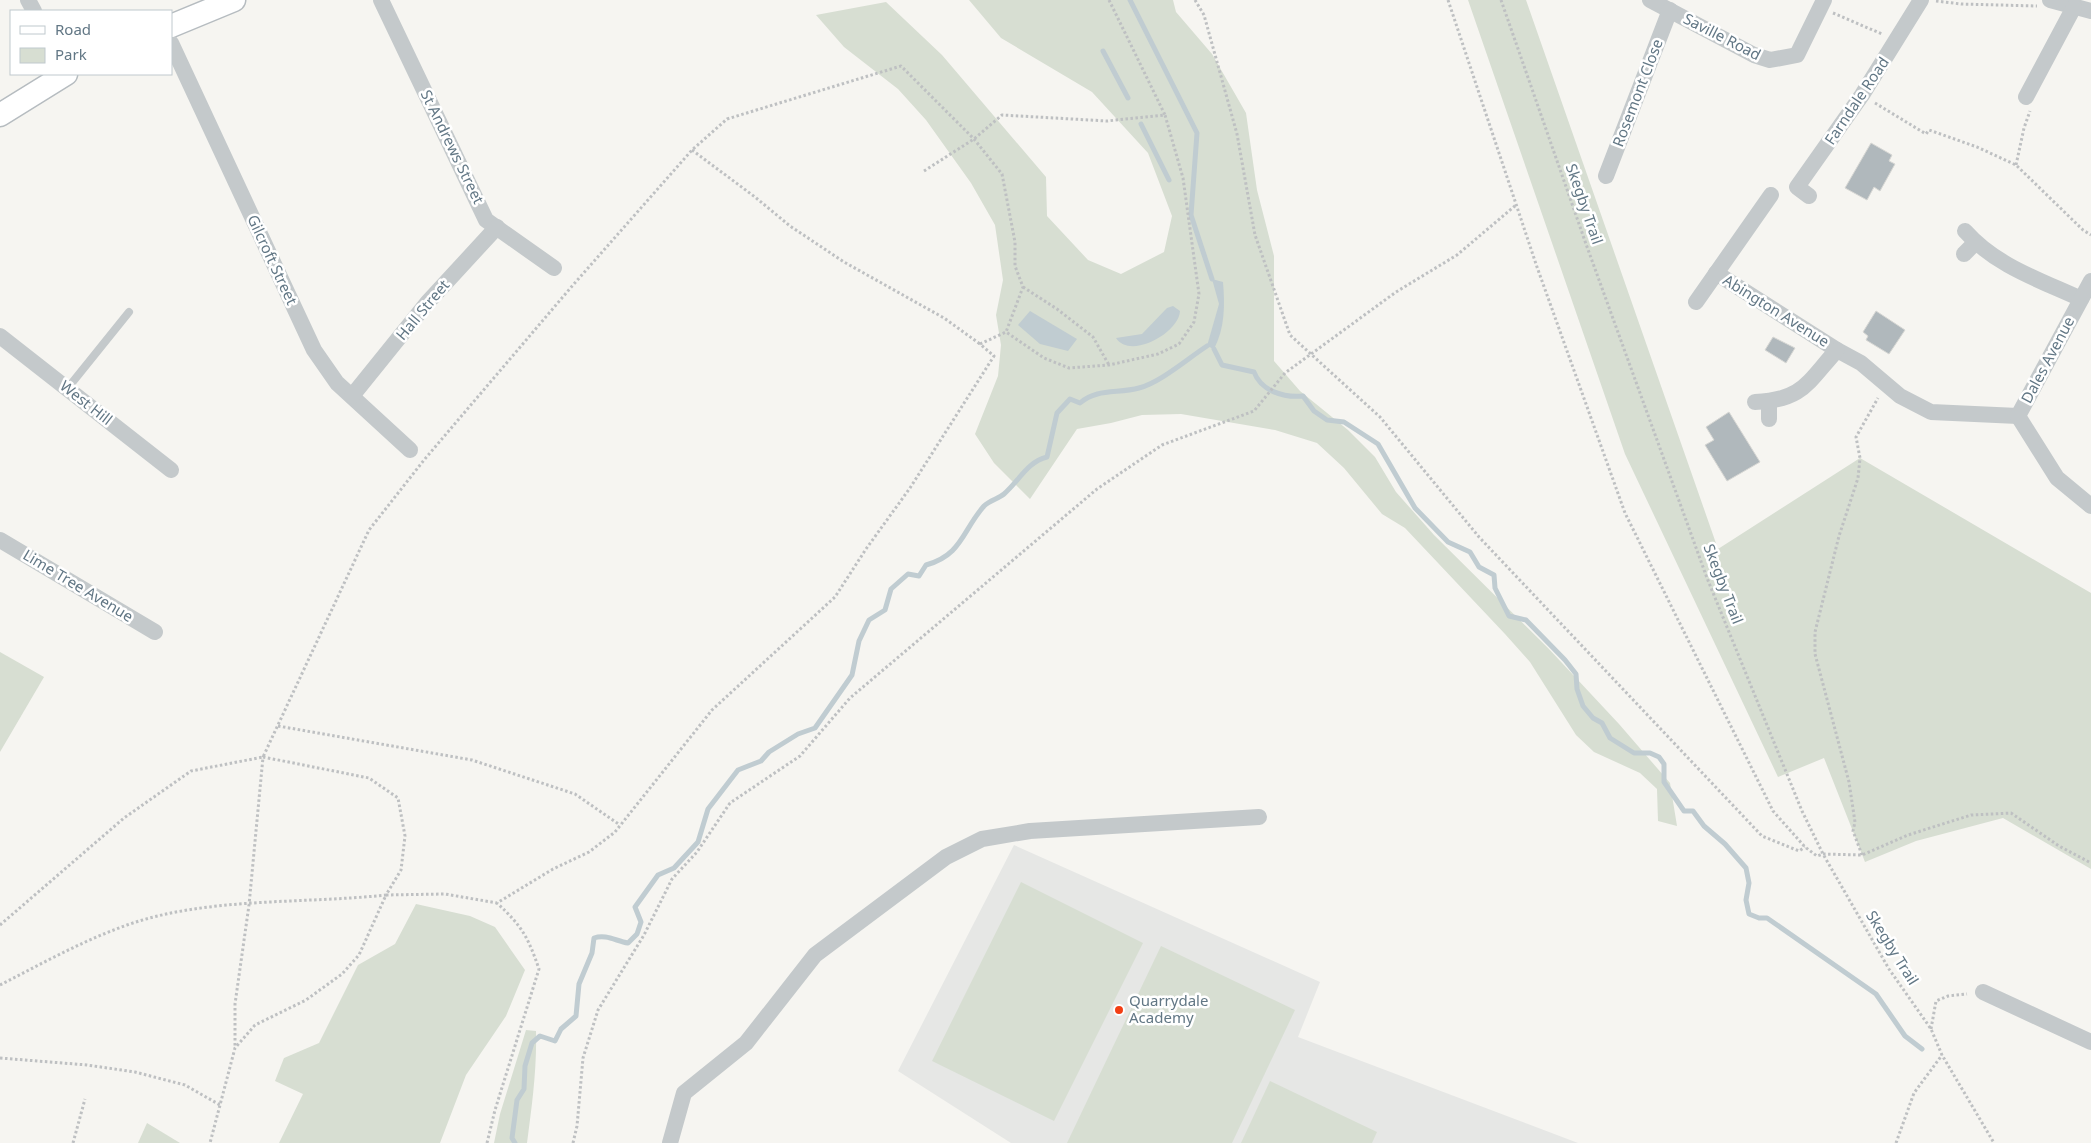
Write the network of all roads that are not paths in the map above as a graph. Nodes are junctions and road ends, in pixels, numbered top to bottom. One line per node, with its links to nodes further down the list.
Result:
1 (234, 0): 10 (main road)
2 (381, 0): 18 (street, St Andrews Street)
3 (1650, 0): 8 (street, Saville Road)
4 (1921, 0): 17 (street, Farndale Road)
5 (2050, 0): 7 (street)
6 (1823, 4): 8 (street, Saville Road)
7 (2074, 7): 9 (street); 13 (street)
8 (1670, 10): 15 (street, Rosemont Close)
9 (2091, 11)
10 (172, 26)
11 (172, 46): 29 (street, Gilcroft Street)
12 (64, 75): 14 (main road)
13 (2026, 97)
14 (0, 115)
15 (1606, 176)
16 (1771, 196): 21 (street, Abington Avenue)
17 (1809, 196)
18 (497, 227): 20 (street, St Andrews Street); 29 (street, Hall Street)
19 (1964, 254): 23 (street)
20 (554, 268)
21 (1716, 273): 24 (street, Abington Avenue); 27 (street, Abington Avenue)
22 (2091, 281): 23 (street, Dales Avenue)
23 (2081, 299): 30 (street, Dales Avenue)
24 (1696, 302)
25 (129, 312): 28 (lane)
26 (0, 336): 28 (street, West Hill)
27 (1837, 350): 30 (street, Abington Avenue); 31 (street, Abington Avenue)
28 (68, 389): 33 (street, West Hill)
29 (352, 396): 32 (street, Gilcroft Street)
30 (2018, 416): 34 (street, Dales Avenue)
31 (1769, 419)
32 (410, 450)
33 (171, 470)
34 (2091, 506)
35 (0, 540): 36 (street, Lime Tree Avenue)
36 (155, 632)
37 (1259, 818): 40 (street)
38 (1983, 992): 39 (street)
39 (2091, 1042)
40 (670, 1143)

